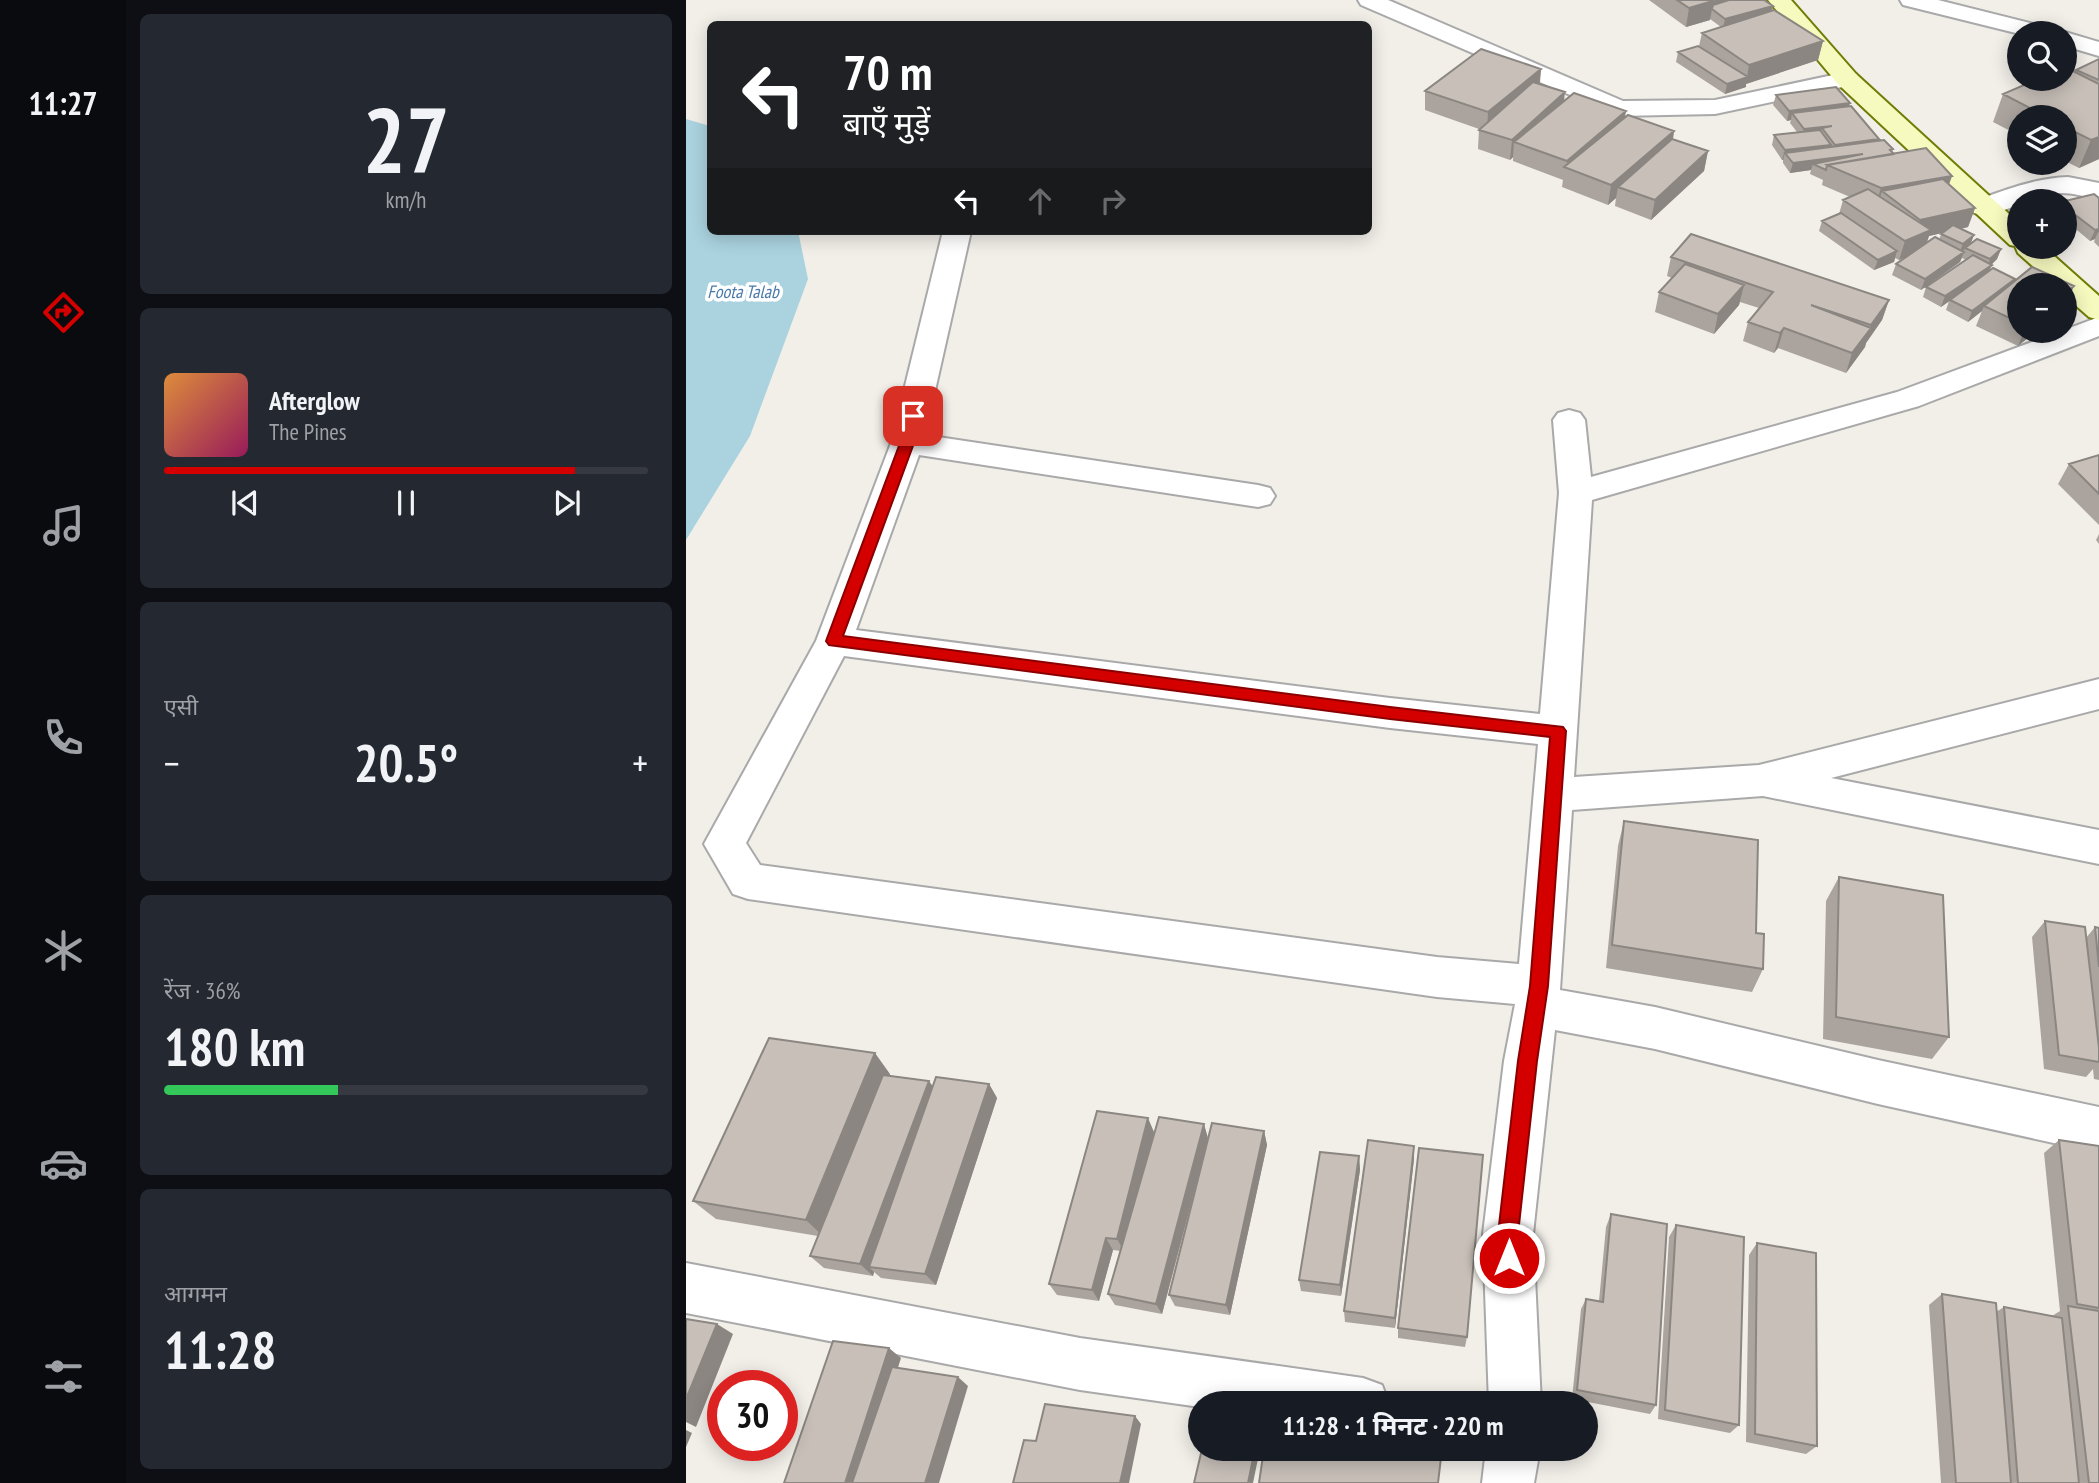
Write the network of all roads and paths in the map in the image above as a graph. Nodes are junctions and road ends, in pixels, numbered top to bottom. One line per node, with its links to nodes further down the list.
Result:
1 (1369, 0): 7 (street)
2 (1779, 0): 7 (main road)
3 (1911, 0): 4 (street)
4 (2007, 24)
5 (2077, 43): 6 (street)
6 (2099, 49)
7 (1847, 79): 9 (main road)
8 (2099, 192): 9 (street)
9 (1984, 208): 10 (main road)
10 (2007, 228)
11 (956, 235): 16 (street)
12 (2041, 259): 13 (main road)
13 (2099, 312)
14 (2099, 326): 17 (street)
15 (1569, 420): 17 (street)
16 (907, 443): 18 (street); 19 (street)
17 (1576, 493): 21 (street)
18 (1258, 496)
19 (834, 641): 21 (street); 25 (street)
20 (2099, 694): 22 (street)
21 (1558, 731): 23 (street)
22 (1759, 781): 23 (street); 24 (street)
23 (1553, 795): 25 (street)
24 (2099, 847)
25 (1538, 996): 26 (street); 29 (street)
26 (2099, 1130)
27 (686, 1288): 28 (street)
28 (1271, 1391)
29 (1514, 1391)

